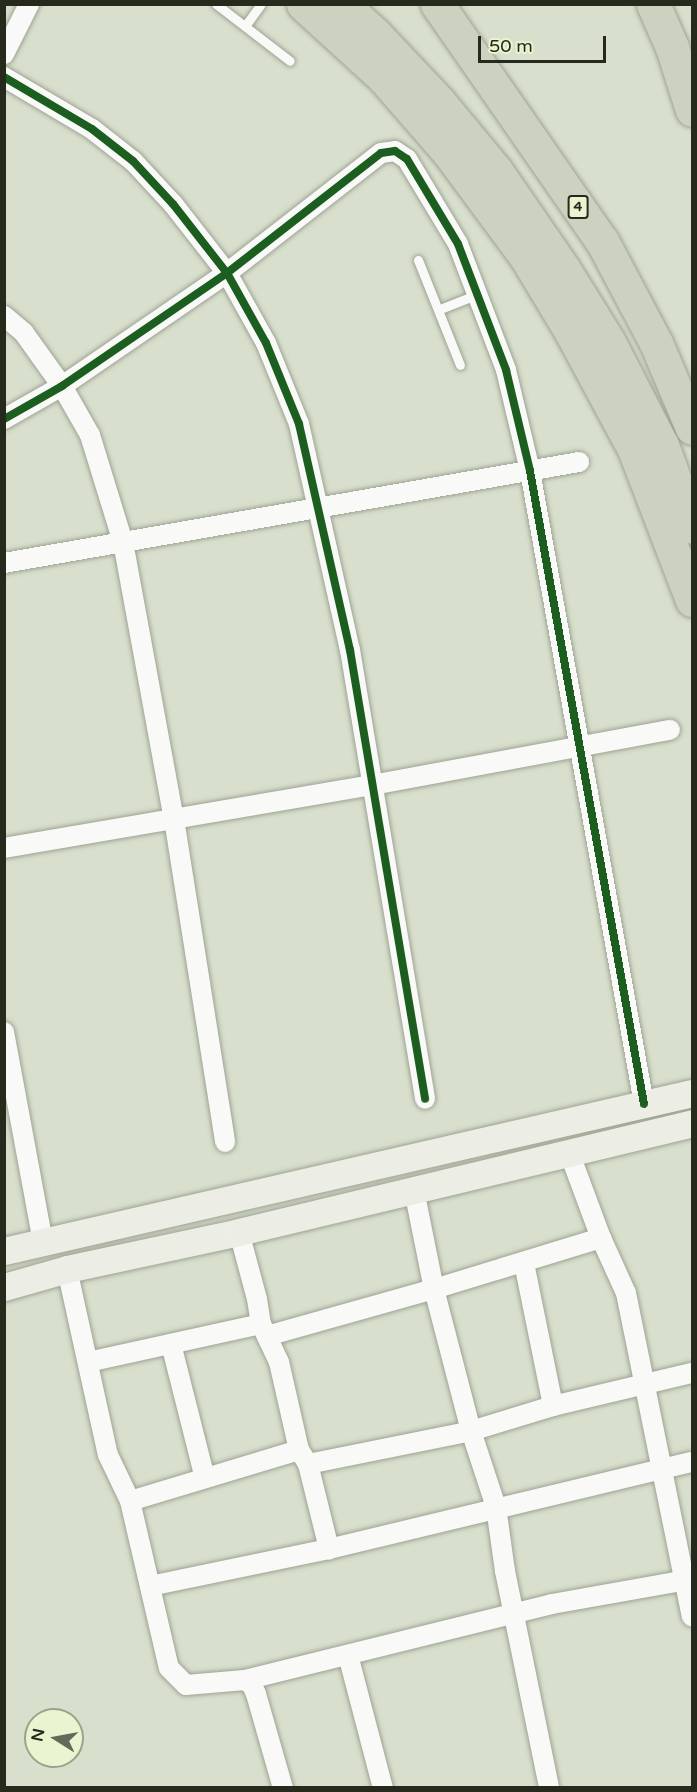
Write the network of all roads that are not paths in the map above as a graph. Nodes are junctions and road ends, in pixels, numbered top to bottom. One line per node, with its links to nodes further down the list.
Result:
1 (29, 4): 9 (street)
2 (216, 4): 8 (lane)
3 (261, 4): 8 (lane)
4 (303, 4): 28 (highway)
5 (342, 4): 25 (highway)
6 (437, 4): 21 (highway, 4)
7 (653, 4): 12 (highway)
8 (245, 26): 10 (lane)
9 (4, 54)
10 (290, 61)
11 (4, 77): 14 (street)
12 (693, 110)
13 (418, 260): 16 (lane)
14 (227, 273): 15 (street); 19 (street); 24 (street)
15 (478, 294): 16 (lane); 23 (street)
16 (440, 309): 18 (lane)
17 (4, 316): 19 (street)
18 (460, 365)
19 (62, 386): 20 (street); 26 (street)
20 (4, 418)
21 (692, 427)
22 (579, 462): 23 (street)
23 (530, 471): 24 (street); 30 (street)
24 (319, 508): 26 (street); 31 (street)
25 (693, 527)
26 (123, 542): 27 (street); 32 (street)
27 (4, 563)
28 (693, 600)
29 (670, 730): 30 (street)
30 (580, 746): 31 (street); 37 (street)
31 (372, 785): 32 (street); 36 (street)
32 (174, 819): 33 (street); 39 (street)
33 (4, 849)
34 (4, 1032): 44 (street)
35 (693, 1093): 37 (main road)
36 (425, 1099)
37 (644, 1104): 44 (main road)
38 (693, 1123): 40 (main road)
39 (225, 1142)
40 (569, 1152): 41 (main road); 43 (street)
41 (414, 1190): 42 (main road); 49 (street)
42 (239, 1232): 47 (main road); 50 (street)
43 (601, 1238): 46 (street); 54 (street)
44 (43, 1242): 45 (main road)
45 (4, 1251)
46 (524, 1263): 49 (street); 55 (street)
47 (67, 1269): 48 (main road); 52 (street)
48 (4, 1287)
49 (434, 1289): 50 (street); 56 (street)
50 (264, 1330): 51 (street); 57 (street)
51 (171, 1344): 52 (street); 60 (street)
52 (88, 1362): 61 (street)
53 (693, 1373): 54 (street)
54 (644, 1384): 55 (street); 59 (street)
55 (553, 1406): 56 (street)
56 (471, 1431): 57 (street); 62 (street)
57 (303, 1457): 60 (street); 63 (street)
58 (693, 1462): 59 (street)
59 (664, 1469): 62 (street); 64 (street)
60 (205, 1478): 61 (street)
61 (130, 1501): 65 (street)
62 (496, 1508): 63 (street); 66 (street)
63 (329, 1549): 65 (street)
64 (688, 1580): 66 (street); 67 (street)
65 (150, 1586): 69 (street)
66 (513, 1613): 68 (street); 72 (street)
67 (693, 1616)
68 (348, 1654): 69 (street); 71 (street)
69 (245, 1680): 70 (street)
70 (283, 1788)
71 (383, 1788)
72 (549, 1788)

